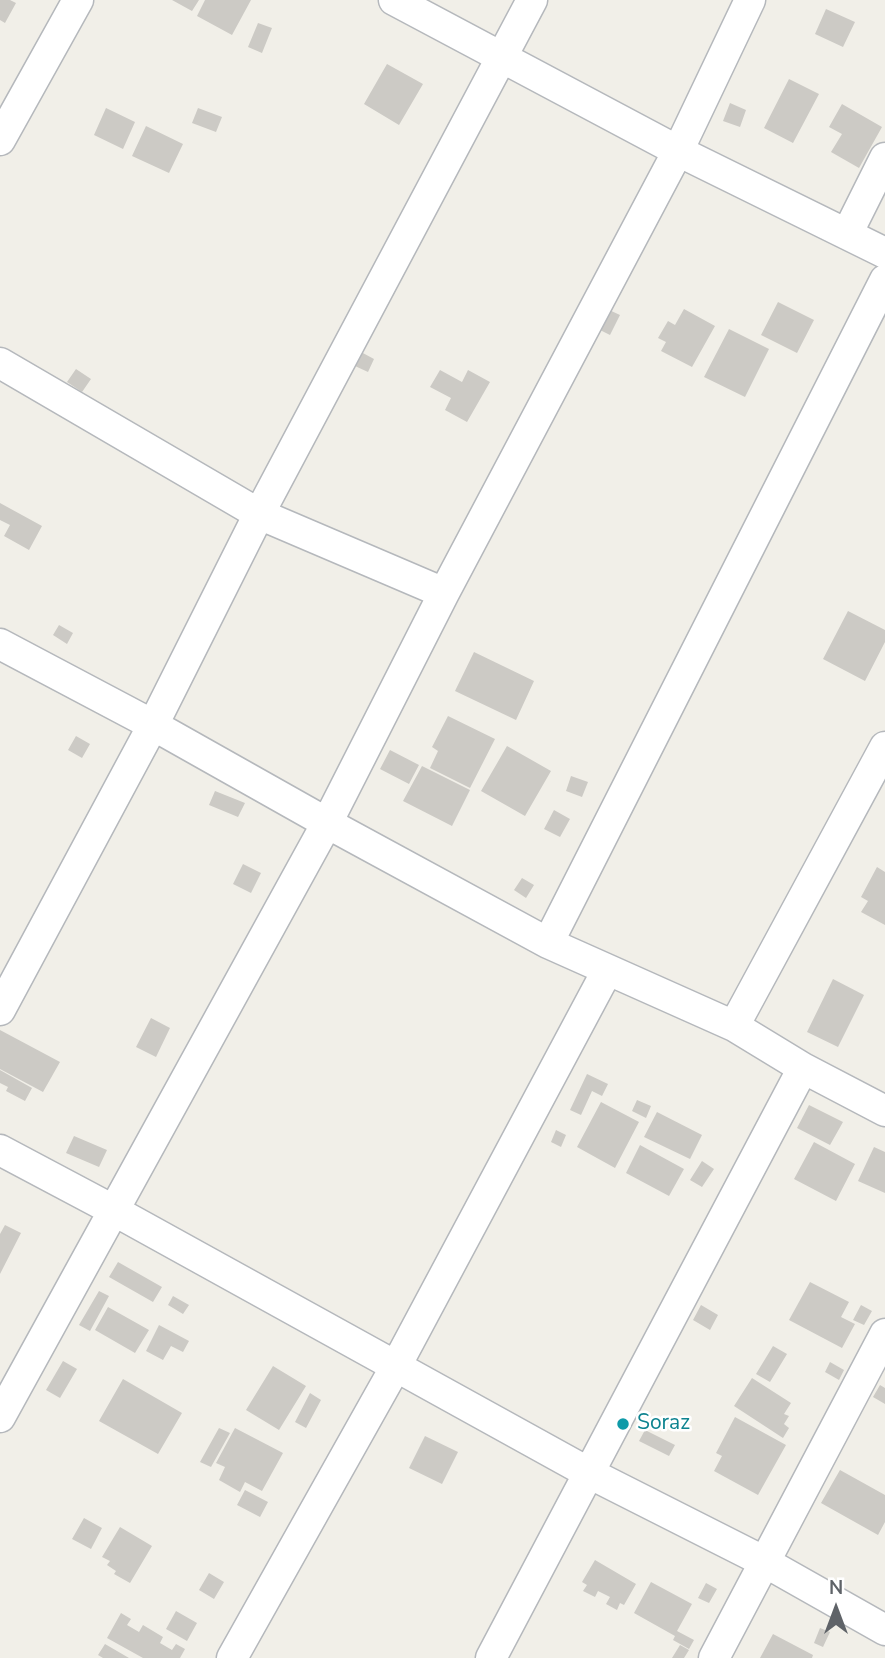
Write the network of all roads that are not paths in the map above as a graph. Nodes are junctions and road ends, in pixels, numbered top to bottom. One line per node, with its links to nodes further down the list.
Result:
1 (78, 0): 6 (street)
2 (394, 0): 5 (street)
3 (532, 0): 5 (street)
4 (750, 0): 7 (street)
5 (503, 57): 7 (street); 13 (street)
6 (0, 141)
7 (678, 151): 9 (street); 14 (street)
8 (885, 158): 9 (street)
9 (847, 234): 10 (street)
10 (885, 253)
11 (885, 280): 19 (street)
12 (0, 363): 13 (street)
13 (259, 514): 14 (street); 16 (street)
14 (444, 593): 18 (street)
15 (0, 644): 16 (street)
16 (153, 725): 18 (street); 21 (street)
17 (885, 747): 22 (street)
18 (327, 823): 19 (street); 26 (street)
19 (548, 943): 20 (street)
20 (607, 971): 22 (street); 28 (street)
21 (0, 1010)
22 (734, 1026): 23 (street)
23 (803, 1068): 24 (street); 31 (street)
24 (885, 1111)
25 (0, 1150): 26 (street)
26 (113, 1210): 28 (street); 29 (street)
27 (885, 1334): 32 (street)
28 (396, 1366): 31 (street); 34 (street)
29 (10, 1378): 30 (street)
30 (0, 1418)
31 (589, 1473): 32 (street); 35 (street)
32 (763, 1561): 33 (street); 36 (street)
33 (885, 1630)
34 (232, 1658)
35 (491, 1658)
36 (714, 1658)

